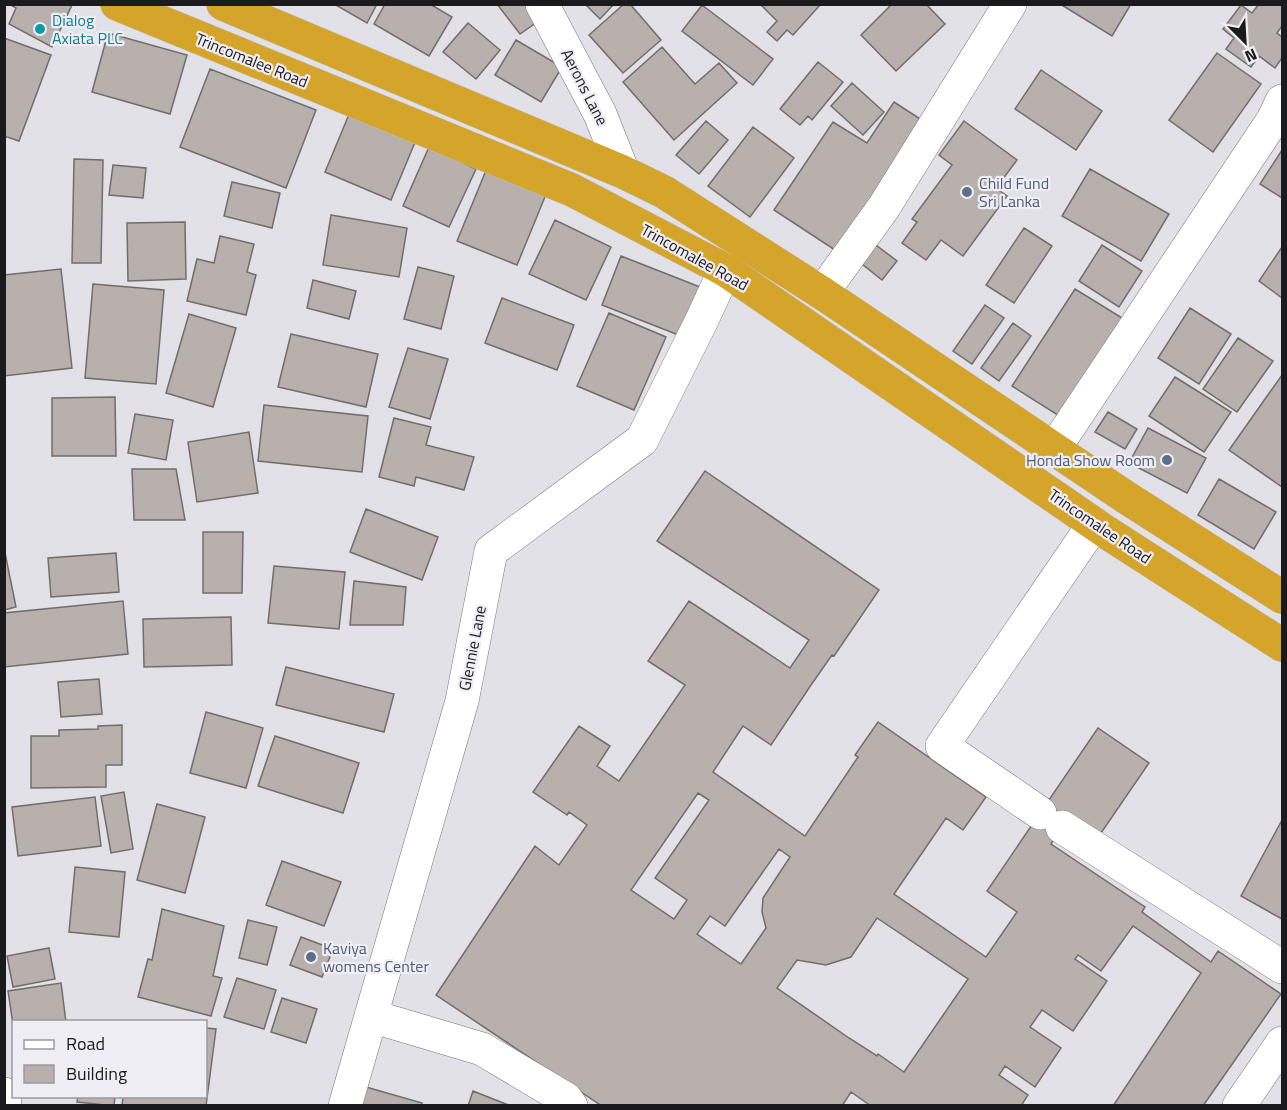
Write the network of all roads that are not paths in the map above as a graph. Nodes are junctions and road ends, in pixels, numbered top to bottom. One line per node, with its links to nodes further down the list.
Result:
1 (117, 4): 7 (highway, Trincomalee Road)
2 (223, 4): 6 (highway)
3 (542, 4): 6 (street, Aerons Lane)
4 (1010, 4): 8 (street)
5 (1282, 101): 9 (street)
6 (623, 172): 8 (highway)
7 (725, 270): 10 (highway, Trincomalee Road); 14 (street, Glennie Lane)
8 (822, 292): 9 (highway)
9 (1054, 449): 11 (highway)
10 (1094, 524): 12 (highway, Trincomalee Road); 13 (street)
11 (1282, 597)
12 (1282, 645)
13 (1282, 967)
14 (370, 1016): 18 (street, Glennie Lane); 19 (street)
15 (1282, 1043): 20 (street)
16 (4, 1094): 17 (street)
17 (5, 1106)
18 (345, 1106)
19 (571, 1106)
20 (1239, 1106)

